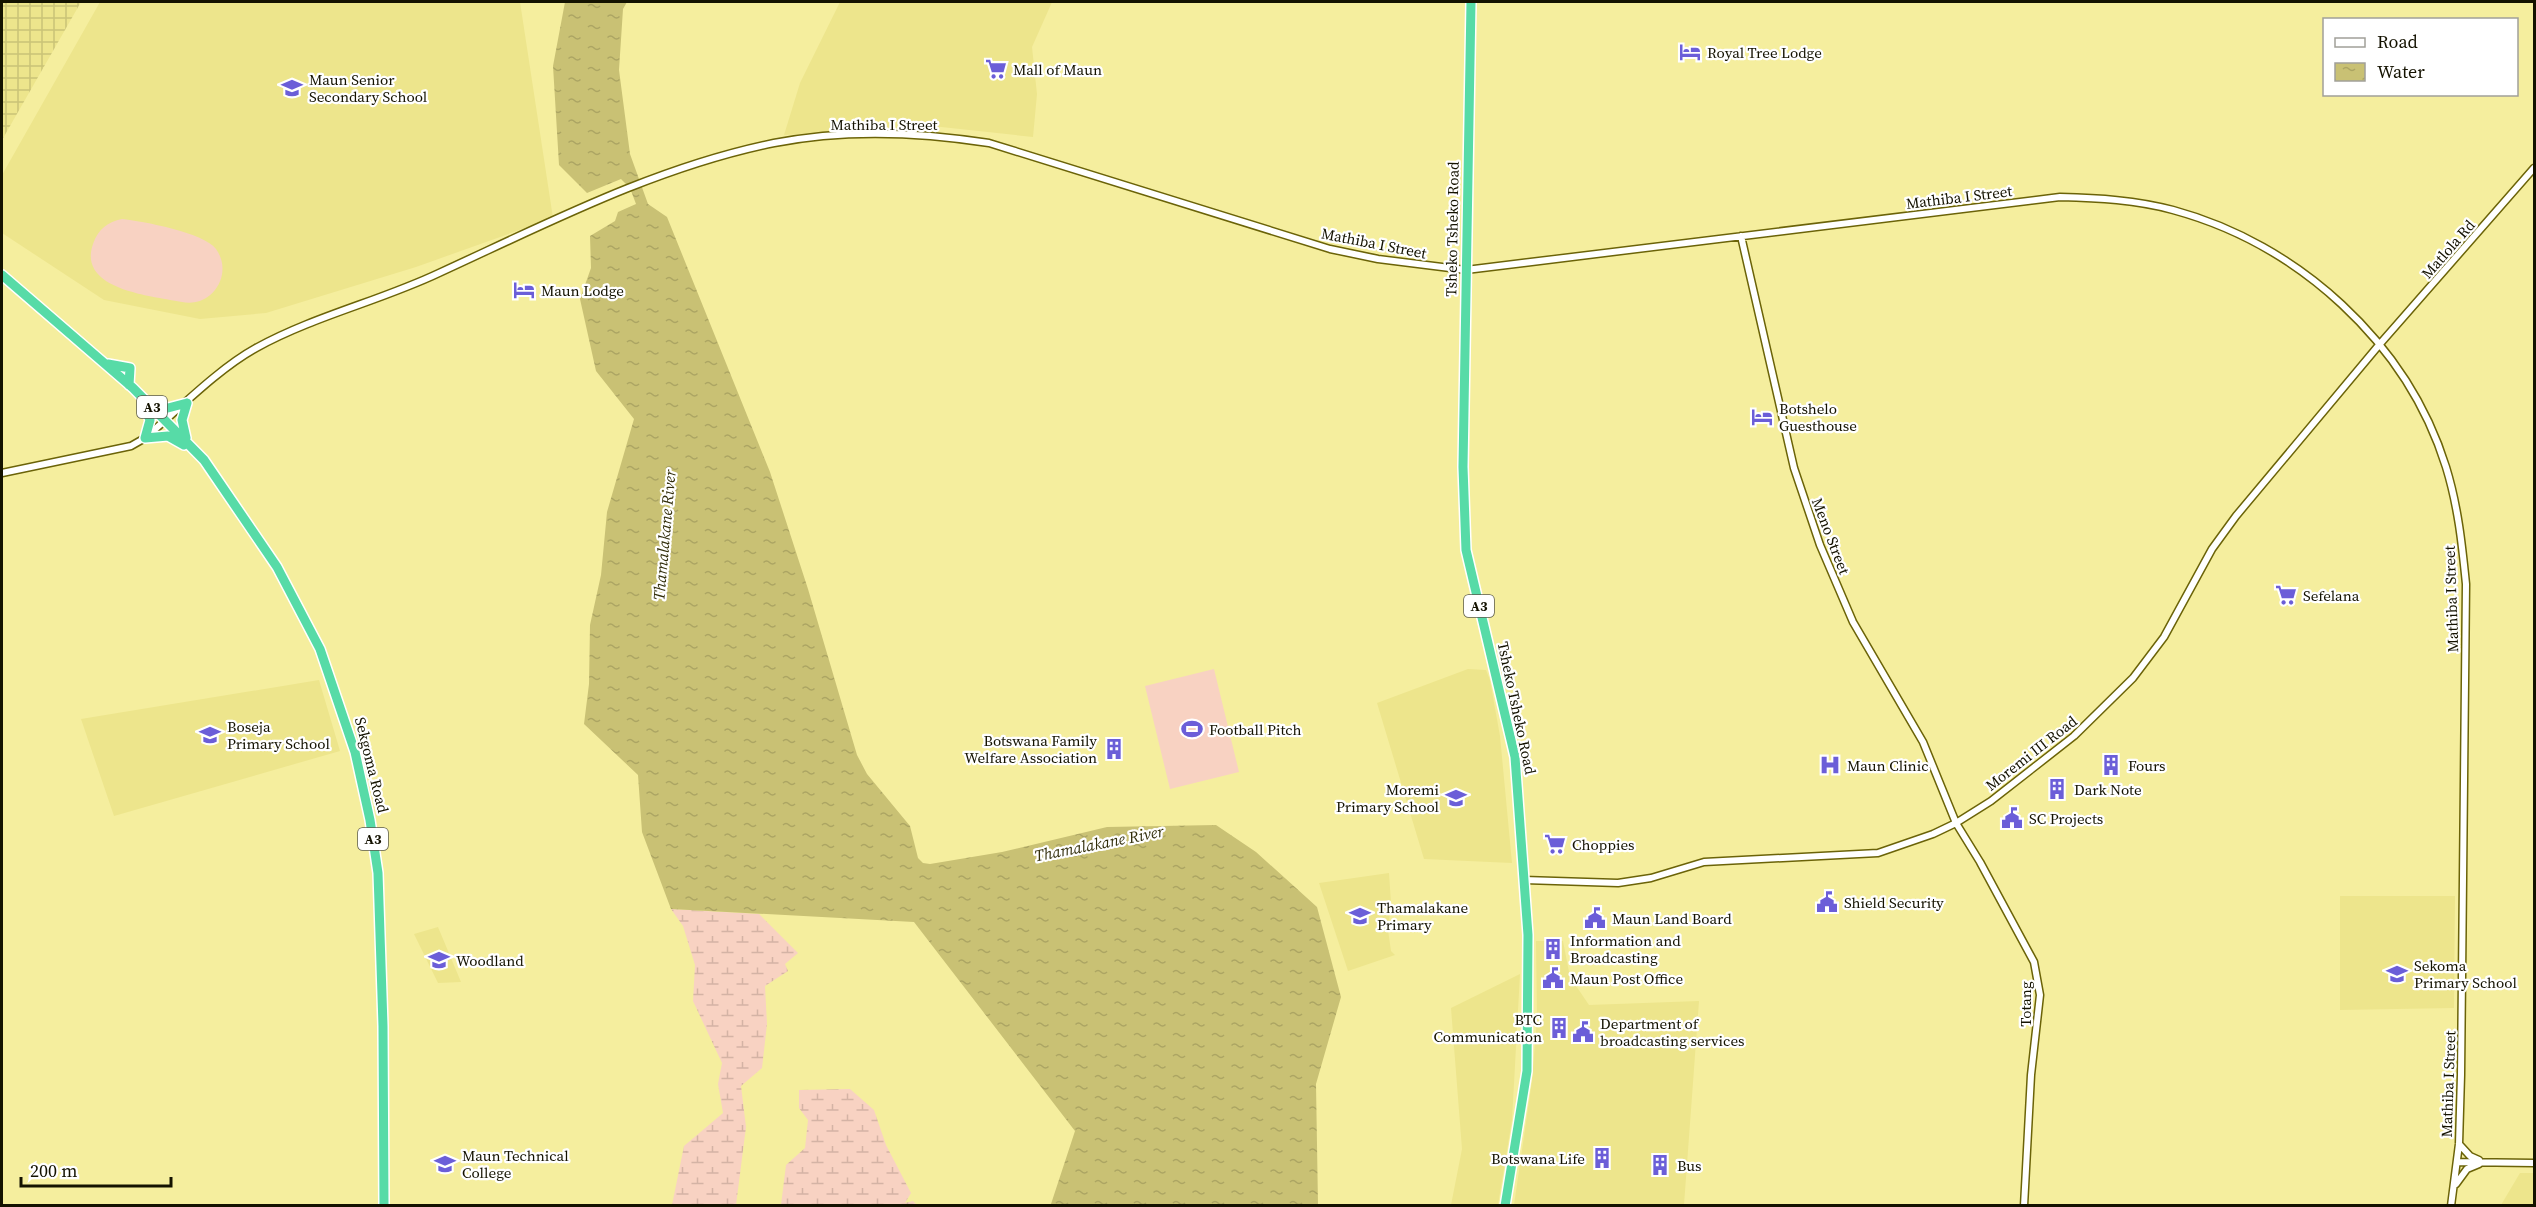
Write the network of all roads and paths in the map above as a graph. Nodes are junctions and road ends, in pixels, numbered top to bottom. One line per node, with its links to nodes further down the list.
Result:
1 (1471, 2): 4 (highway, Tsheko Tsheko Road / A3)
2 (2535, 168): 7 (street, Matlola Rd)
3 (1741, 236): 4 (street, Mathiba I Street); 7 (street, Mathiba I Street); 14 (street, Meno Street)
4 (1466, 270): 8 (street, Mathiba I Street); 15 (highway, Tsheko Tsheko Road / A3)
5 (2, 276): 6 (highway, Sekgoma Road / A3)
6 (57, 323): 9 (highway, Sekgoma Road / A3); 9 (highway, Sekgoma Road / A3)
7 (2379, 345): 14 (street, Moremi III Road); 16 (street, Mathiba I Street)
8 (187, 403): 9 (highway); 10 (street, Mathiba I Street); 12 (highway)
9 (146, 404): 10 (highway, Sekgoma Road / A3); 11 (highway)
10 (164, 422): 11 (street, Mathiba I Street); 12 (highway, Sekgoma Road / A3)
11 (145, 438): 12 (highway); 13 (street, Mathiba I Street)
12 (185, 443): 21 (highway, Sekgoma Road / A3)
13 (2, 472)
14 (1956, 824): 15 (street, Moremi III Road); 23 (street, Totang)
15 (1524, 880): 22 (highway, Tsheko Tsheko Road / A3)
16 (2458, 1144): 17 (street, Mathiba I Street); 18 (street)
17 (2457, 1162): 18 (street); 20 (street, Mathiba I Street)
18 (2486, 1162): 19 (street); 20 (street)
19 (2535, 1163)
20 (2455, 1185): 24 (street, Mathiba I Street)
21 (384, 1206)
22 (1505, 1206)
23 (2024, 1206)
24 (2451, 1206)

